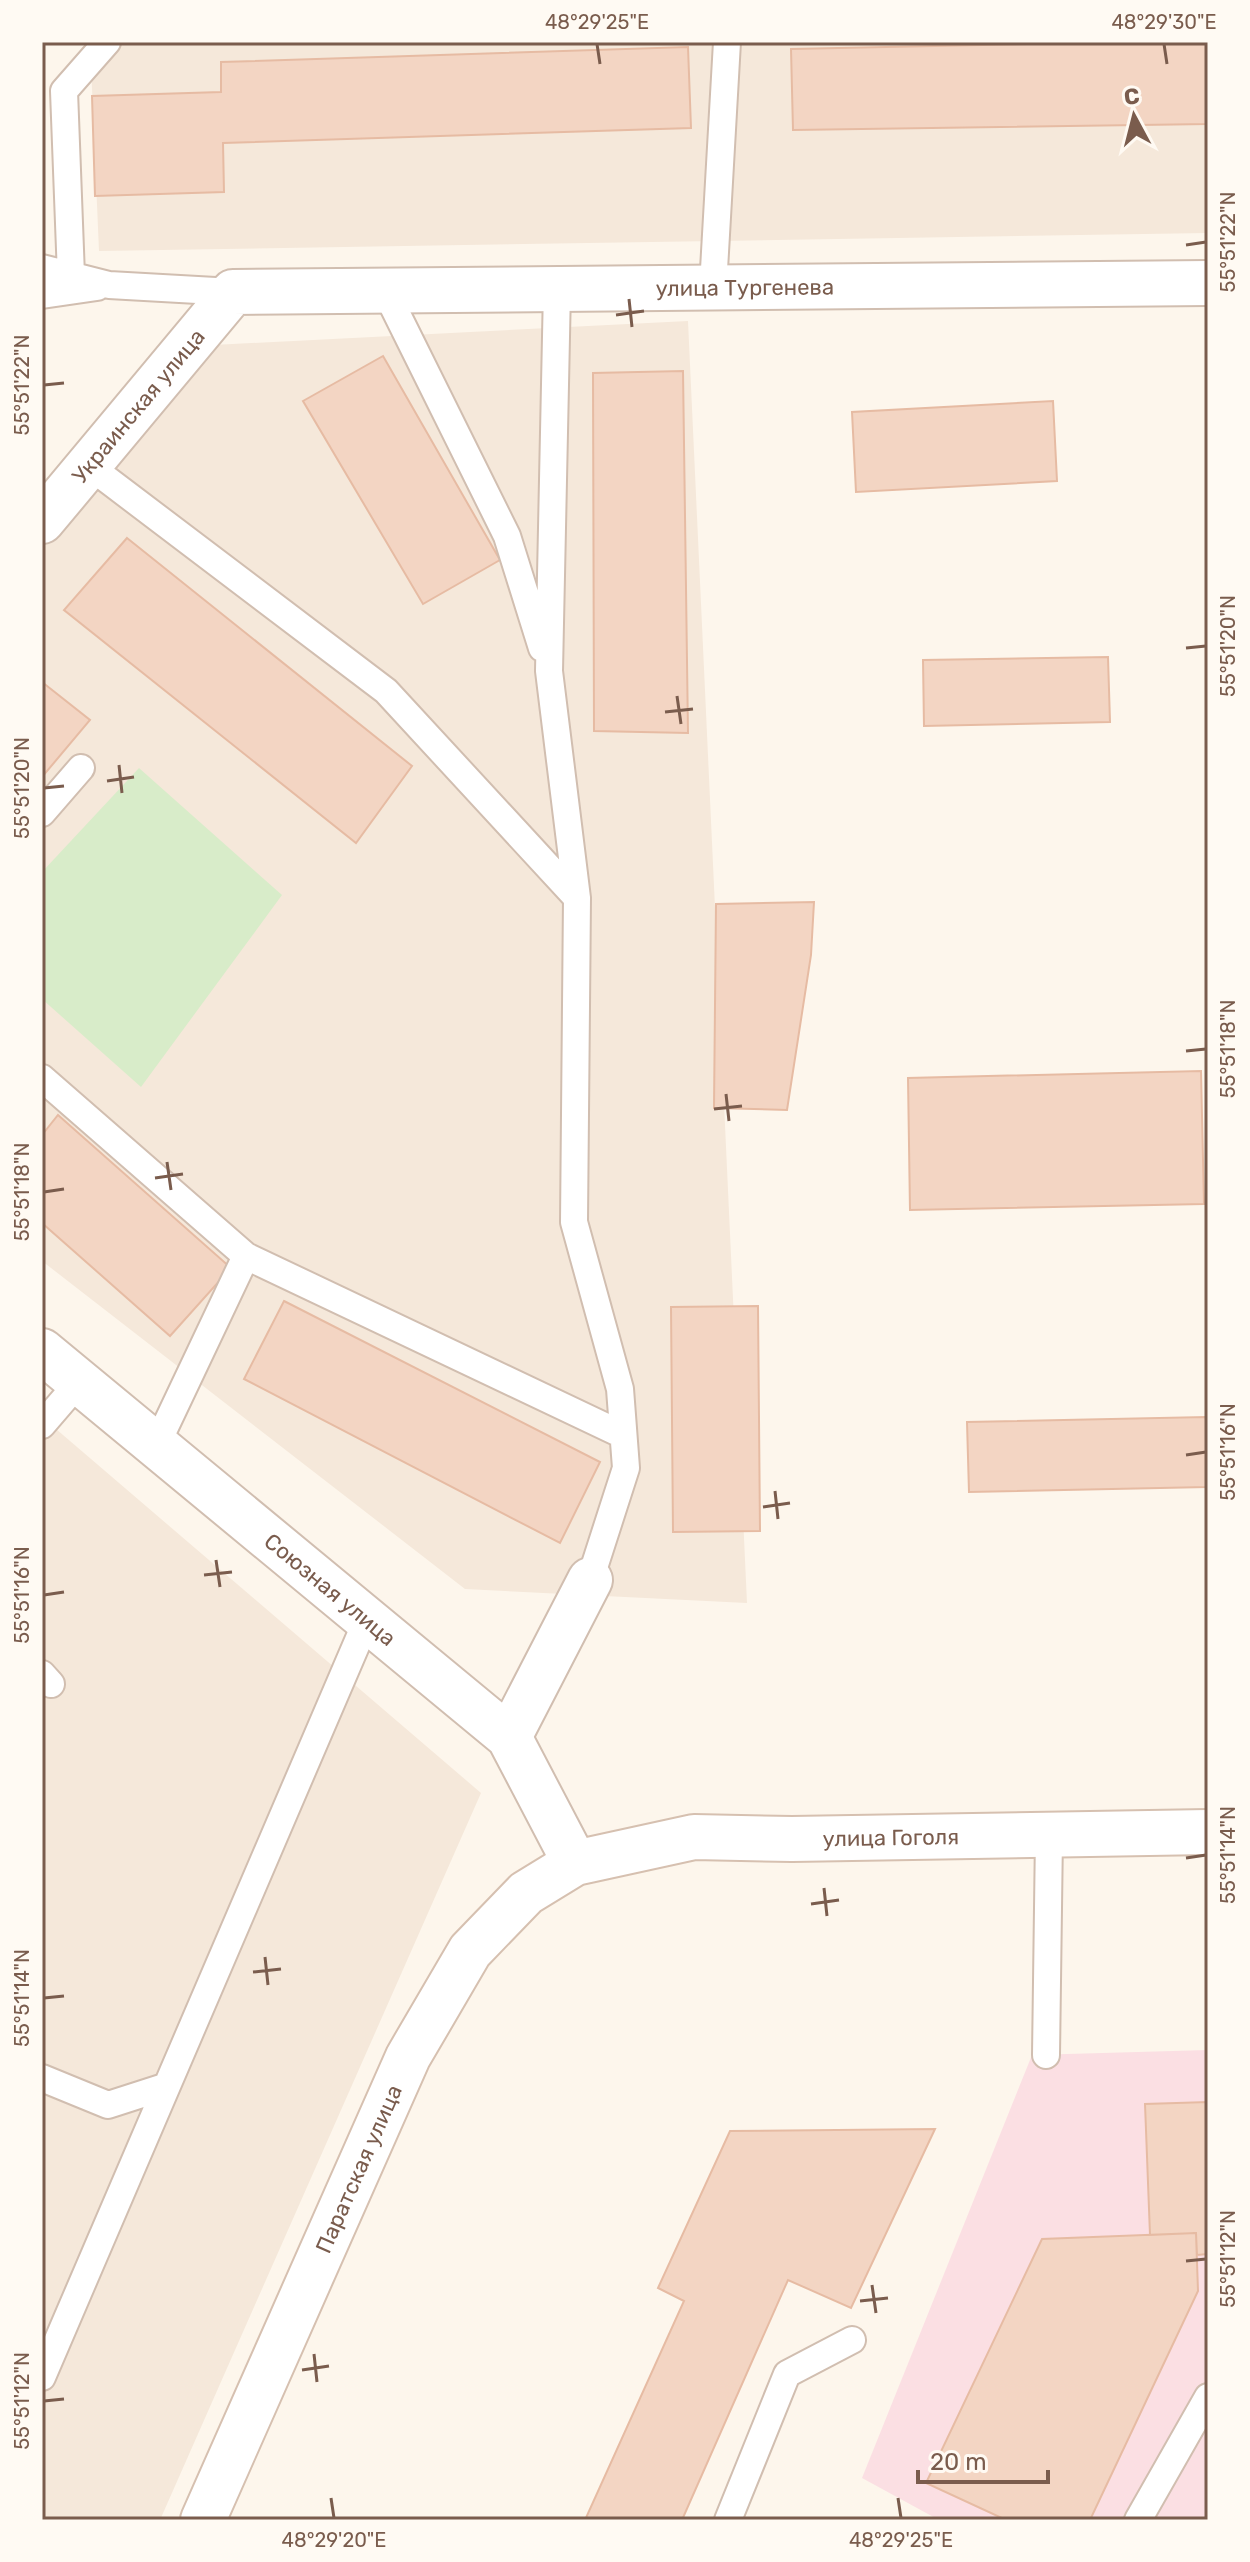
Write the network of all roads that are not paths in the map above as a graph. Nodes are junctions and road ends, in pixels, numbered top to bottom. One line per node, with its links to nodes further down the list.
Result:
1 (107, 42): 4 (lane)
2 (727, 42): 7 (lane)
3 (42, 268): 4 (lane)
4 (71, 276): 6 (lane)
5 (1208, 283): 7 (street, улица Тургенева)
6 (109, 285): 10 (lane); 11 (lane)
7 (713, 287): 8 (street, улица Тургенева)
8 (557, 289): 9 (street, улица Тургенева); 14 (lane)
9 (385, 290): 10 (street, улица Тургенева); 14 (lane)
10 (233, 292): 12 (street, Украинская улица)
11 (42, 295)
12 (88, 465): 13 (street, Украинская улица); 17 (lane)
13 (42, 521)
14 (549, 671): 17 (lane)
15 (81, 768): 16 (lane)
16 (42, 813)
17 (577, 898): 23 (lane)
18 (42, 1078): 19 (lane)
19 (246, 1256): 23 (lane); 24 (lane)
20 (42, 1351): 21 (street, Союзная улица)
21 (79, 1382): 22 (lane); 24 (street, Союзная улица)
22 (42, 1425)
23 (623, 1435): 25 (lane)
24 (156, 1446): 26 (street, Союзная улица)
25 (590, 1580): 27 (street)
26 (367, 1620): 27 (street, Союзная улица); 33 (lane)
27 (509, 1737): 30 (street, Союзная улица)
28 (1208, 1832): 29 (street, улица Гоголя)
29 (1049, 1835): 30 (street, улица Гоголя); 31 (lane)
30 (575, 1863): 37 (street, Паратская улица)
31 (1046, 2055)
32 (42, 2078): 33 (lane)
33 (167, 2086): 35 (lane)
34 (852, 2340): 38 (lane)
35 (42, 2377)
36 (1208, 2397): 39 (lane)
37 (203, 2520)
38 (728, 2520)
39 (1138, 2520)

